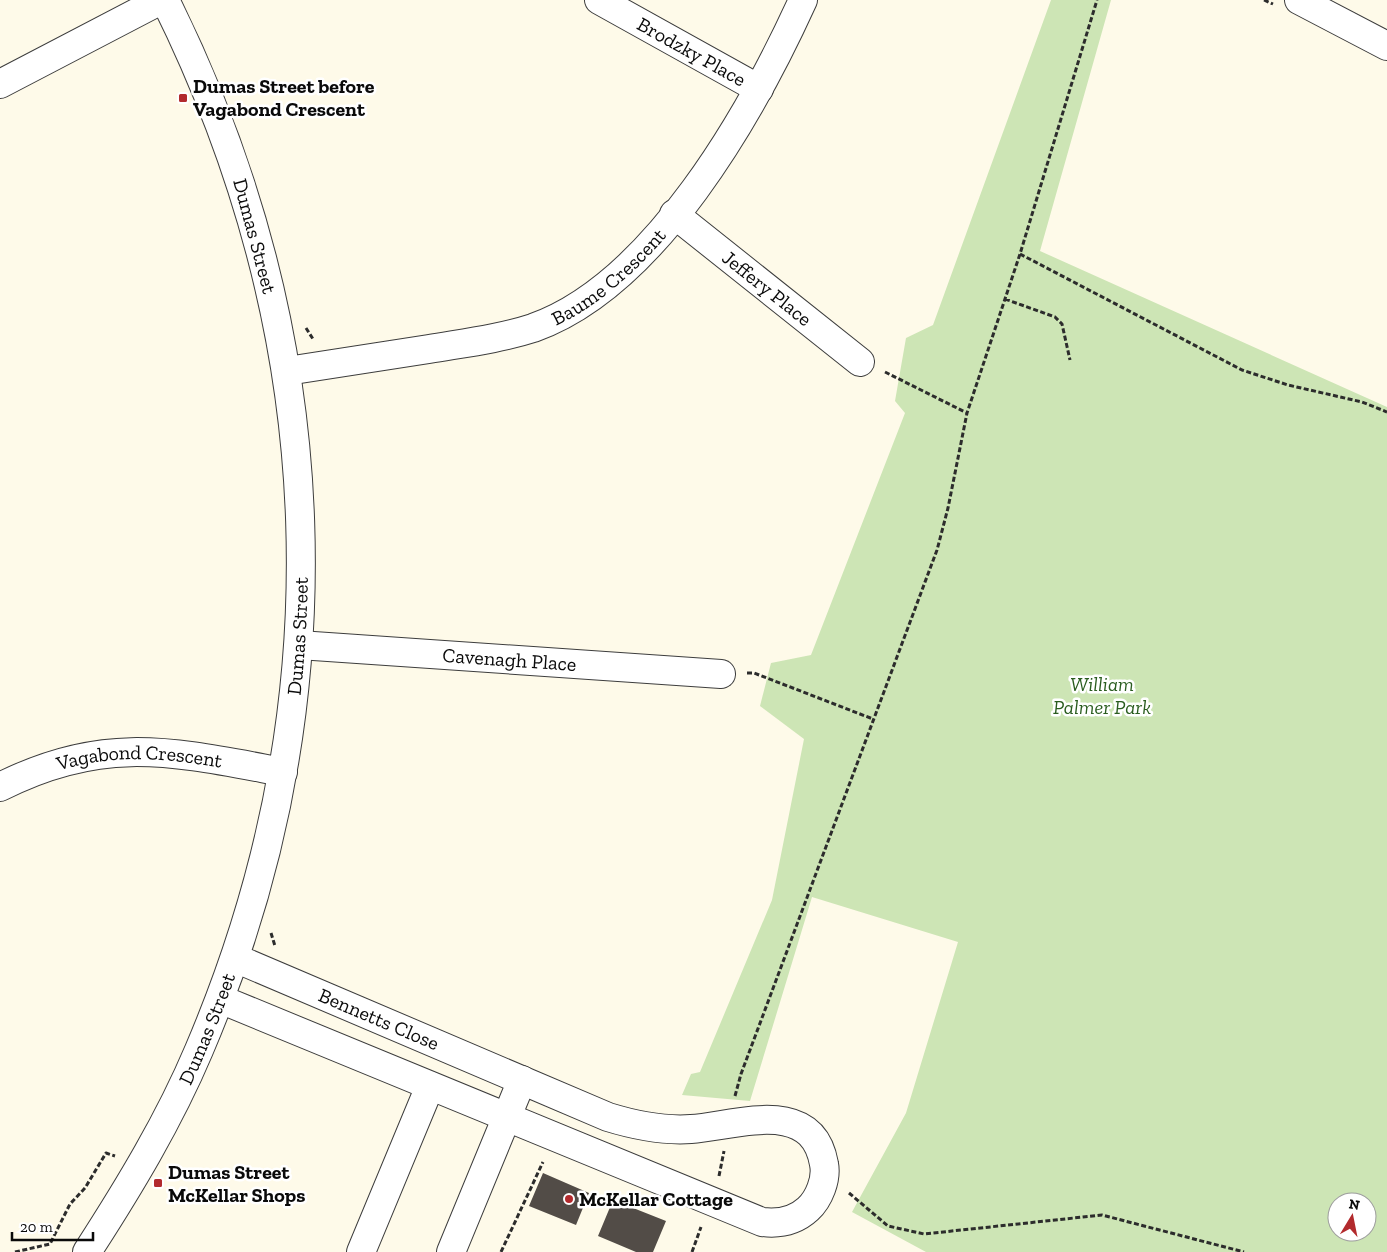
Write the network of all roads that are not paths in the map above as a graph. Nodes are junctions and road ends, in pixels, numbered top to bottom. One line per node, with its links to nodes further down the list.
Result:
1 (161, 0): 7 (street)
2 (165, 0): 11 (street, Dumas Street)
3 (598, 0): 8 (street, Brodzky Place)
4 (803, 0): 8 (street, Baume Crescent)
5 (1299, 0): 6 (street)
6 (1387, 46)
7 (0, 84)
8 (759, 89): 9 (street, Baume Crescent)
9 (674, 214): 10 (street, Jeffery Place); 11 (street, Baume Crescent)
10 (860, 362)
11 (288, 372): 12 (street, Dumas Street)
12 (299, 645): 13 (street, Cavenagh Place); 14 (street, Dumas Street)
13 (721, 674)
14 (282, 772): 15 (street, Vagabond Crescent); 16 (street, Dumas Street)
15 (0, 787)
16 (235, 958): 17 (street, Dumas Street); 18 (street, Bennetts Close)
17 (220, 999): 19 (street, Bennetts Close); 21 (street, Dumas Street)
18 (522, 1080): 20 (street); 20 (street, Bennetts Close)
19 (430, 1086): 20 (street, Bennetts Close); 22 (street)
20 (507, 1117): 23 (street)
21 (87, 1252)
22 (361, 1252)
23 (451, 1252)

